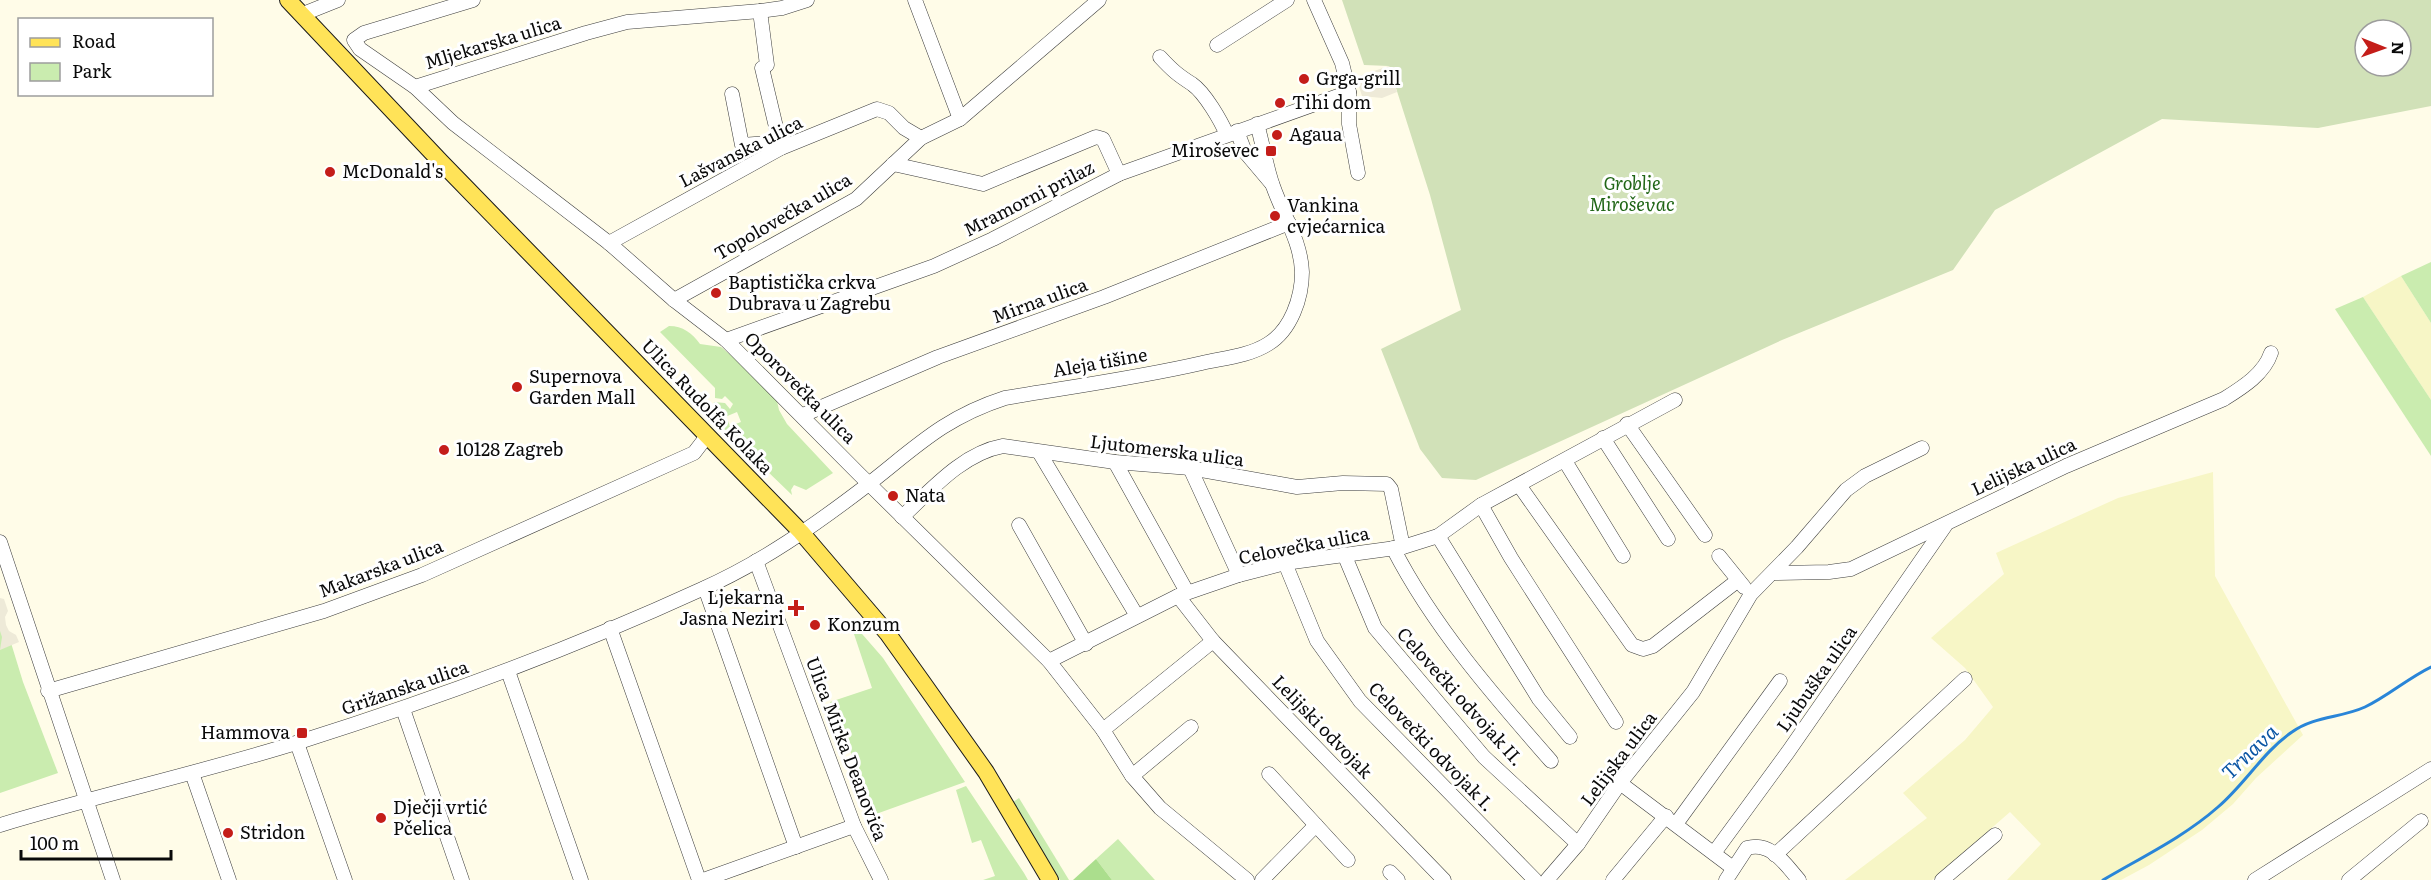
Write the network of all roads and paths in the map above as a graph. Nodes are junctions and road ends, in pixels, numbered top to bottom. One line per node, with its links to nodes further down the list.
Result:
1 (288, 0): 10 (main road, Ulica Rudolfa Kolaka)
2 (338, 0): 10 (street)
3 (473, 0): 13 (street, Oporovečka ulica)
4 (807, 0): 9 (street, Mljekarska ulica)
5 (915, 0): 16 (street)
6 (1099, 0): 16 (street, Topolovečka ulica)
7 (1287, 0): 11 (street)
8 (1314, 0): 14 (street)
9 (760, 11): 13 (street, Mljekarska ulica); 20 (street)
10 (303, 15): 33 (main road, Ulica Rudolfa Kolaka)
11 (1217, 45)
12 (1160, 57): 18 (street, Aleja tišine)
13 (415, 87): 26 (street, Oporovečka ulica)
14 (1349, 93): 17 (street, Mramorni prilaz); 22 (street)
15 (732, 94): 20 (street)
16 (960, 119): 19 (street, Topolovečka ulica)
17 (1257, 124): 18 (street, Mramorni prilaz); 24 (street, Aleja tišine)
18 (1232, 133): 23 (street, Mramorni prilaz); 24 (street, Aleja tišine)
19 (921, 138): 20 (street, Lašvanska ulica); 21 (street, Topolovečka ulica)
20 (781, 145): 26 (street, Lašvanska ulica)
21 (892, 164): 23 (street); 27 (street, Topolovečka ulica)
22 (1358, 173)
23 (1119, 174): 28 (street, Mramorni prilaz)
24 (1272, 185): 25 (street, Aleja tišine)
25 (1289, 223): 31 (street, Mirna ulica); 40 (street, Aleja tišine)
26 (609, 243): 27 (street, Oporovečka ulica)
27 (674, 300): 28 (street, Oporovečka ulica)
28 (726, 340): 31 (street, Oporovečka ulica)
29 (2271, 353): 44 (street, Lelijska ulica)
30 (1675, 400): 32 (street, Celovečka ulica)
31 (803, 416): 40 (street, Oporovečka ulica)
32 (1628, 424): 34 (street, Celovečka ulica); 47 (street)
33 (707, 436): 46 (main road, Ulica Rudolfa Kolaka); 71 (street, Makarska ulica)
34 (1603, 438): 37 (street, Celovečka ulica); 49 (street)
35 (1922, 448): 57 (street, Lelijska ulica)
36 (1039, 452): 38 (street, Ljutomerska ulica); 43 (street, Ljutomerska ulica); 63 (street)
37 (1564, 461): 41 (street, Celovečka ulica); 53 (street)
38 (1115, 462): 39 (street, Ljutomerska ulica); 61 (street, Lelijski odvojak)
39 (1190, 468): 51 (street, Ljutomerska ulica); 58 (street)
40 (869, 483): 43 (street, Oporovečka ulica); 46 (street, Aleja tišine)
41 (1519, 485): 42 (street, Celovečka ulica); 59 (street)
42 (1481, 506): 48 (street, Celovečka ulica); 73 (street)
43 (902, 516): 67 (street, Oporovečka ulica)
44 (1946, 524): 57 (street, Lelijska ulica); 93 (street, Ljubuška ulica)
45 (1019, 525): 66 (street)
46 (801, 532): 55 (street, Grižanska ulica); 104 (main road, Ulica Rudolfa Kolaka)
47 (1705, 535)
48 (1438, 536): 51 (street, Celovečka ulica); 76 (street)
49 (1668, 539)
50 (0, 542): 71 (street)
51 (1398, 547): 52 (street, Celovečka ulica); 78 (street)
52 (1344, 554): 56 (street, Celovečka ulica); 91 (street, Celovečki odvojak II.)
53 (1623, 556)
54 (1719, 556): 59 (street)
55 (756, 561): 60 (street, Grižanska ulica); 89 (street, Ulica Mirka Deanovića)
56 (1285, 563): 58 (street, Celovečka ulica); 108 (street, Celovečki odvojak I.)
57 (1773, 573): 62 (street, Lelijska ulica)
58 (1239, 575): 61 (street, Celovečka ulica)
59 (1737, 581): 62 (street)
60 (705, 588): 64 (street, Grižanska ulica); 92 (street)
61 (1182, 594): 63 (street, Celovečka ulica); 65 (street, Lelijski odvojak)
62 (1752, 594): 83 (street, Lelijska ulica)
63 (1137, 616): 66 (street, Celovečka ulica)
64 (610, 628): 68 (street, Grižanska ulica); 102 (street)
65 (1213, 641): 75 (street); 107 (street, Lelijski odvojak)
66 (1086, 644): 67 (street, Celovečka ulica)
67 (1050, 661): 75 (street, Oporovečka ulica)
68 (508, 671): 72 (street, Grižanska ulica); 101 (street)
69 (1965, 679): 94 (street)
70 (1780, 681): 85 (street)
71 (48, 690): 84 (street)
72 (403, 709): 77 (street, Grižanska ulica); 100 (street)
73 (1616, 722)
74 (1191, 727): 82 (street)
75 (1103, 730): 82 (street, Oporovečka ulica)
76 (1570, 737)
77 (297, 742): 80 (street, Grižanska ulica); 99 (street)
78 (1551, 761)
79 (2431, 769): 113 (street)
80 (192, 773): 84 (street, Grižanska ulica); 98 (street)
81 (1269, 774): 88 (street)
82 (1132, 776): 105 (street, Oporovečka ulica)
83 (1620, 783): 85 (street); 91 (street, Lelijska ulica)
84 (87, 801): 87 (street, Grižanska ulica); 97 (street)
85 (1671, 820): 93 (street); 110 (street)
86 (2421, 821): 114 (street)
87 (0, 825)
88 (1316, 825): 95 (street); 106 (street)
89 (854, 826): 92 (street); 103 (street, Ulica Mirka Deanovića)
90 (1995, 835): 112 (street)
91 (1578, 844): 109 (street, Lelijska ulica)
92 (796, 847): 102 (street)
93 (1714, 853): 96 (street)
94 (1775, 855): 96 (street); 111 (street)
95 (1348, 860)
96 (1730, 874)
97 (113, 880)
98 (229, 880)
99 (345, 880)
100 (462, 880)
101 (581, 880)
102 (701, 880)
103 (881, 880)
104 (1050, 880)
105 (1247, 880)
106 (1262, 880)
107 (1444, 880)
108 (1535, 880)
109 (1547, 880)
110 (1613, 880)
111 (1799, 880)
112 (1942, 880)
113 (2255, 880)
114 (2349, 880)

